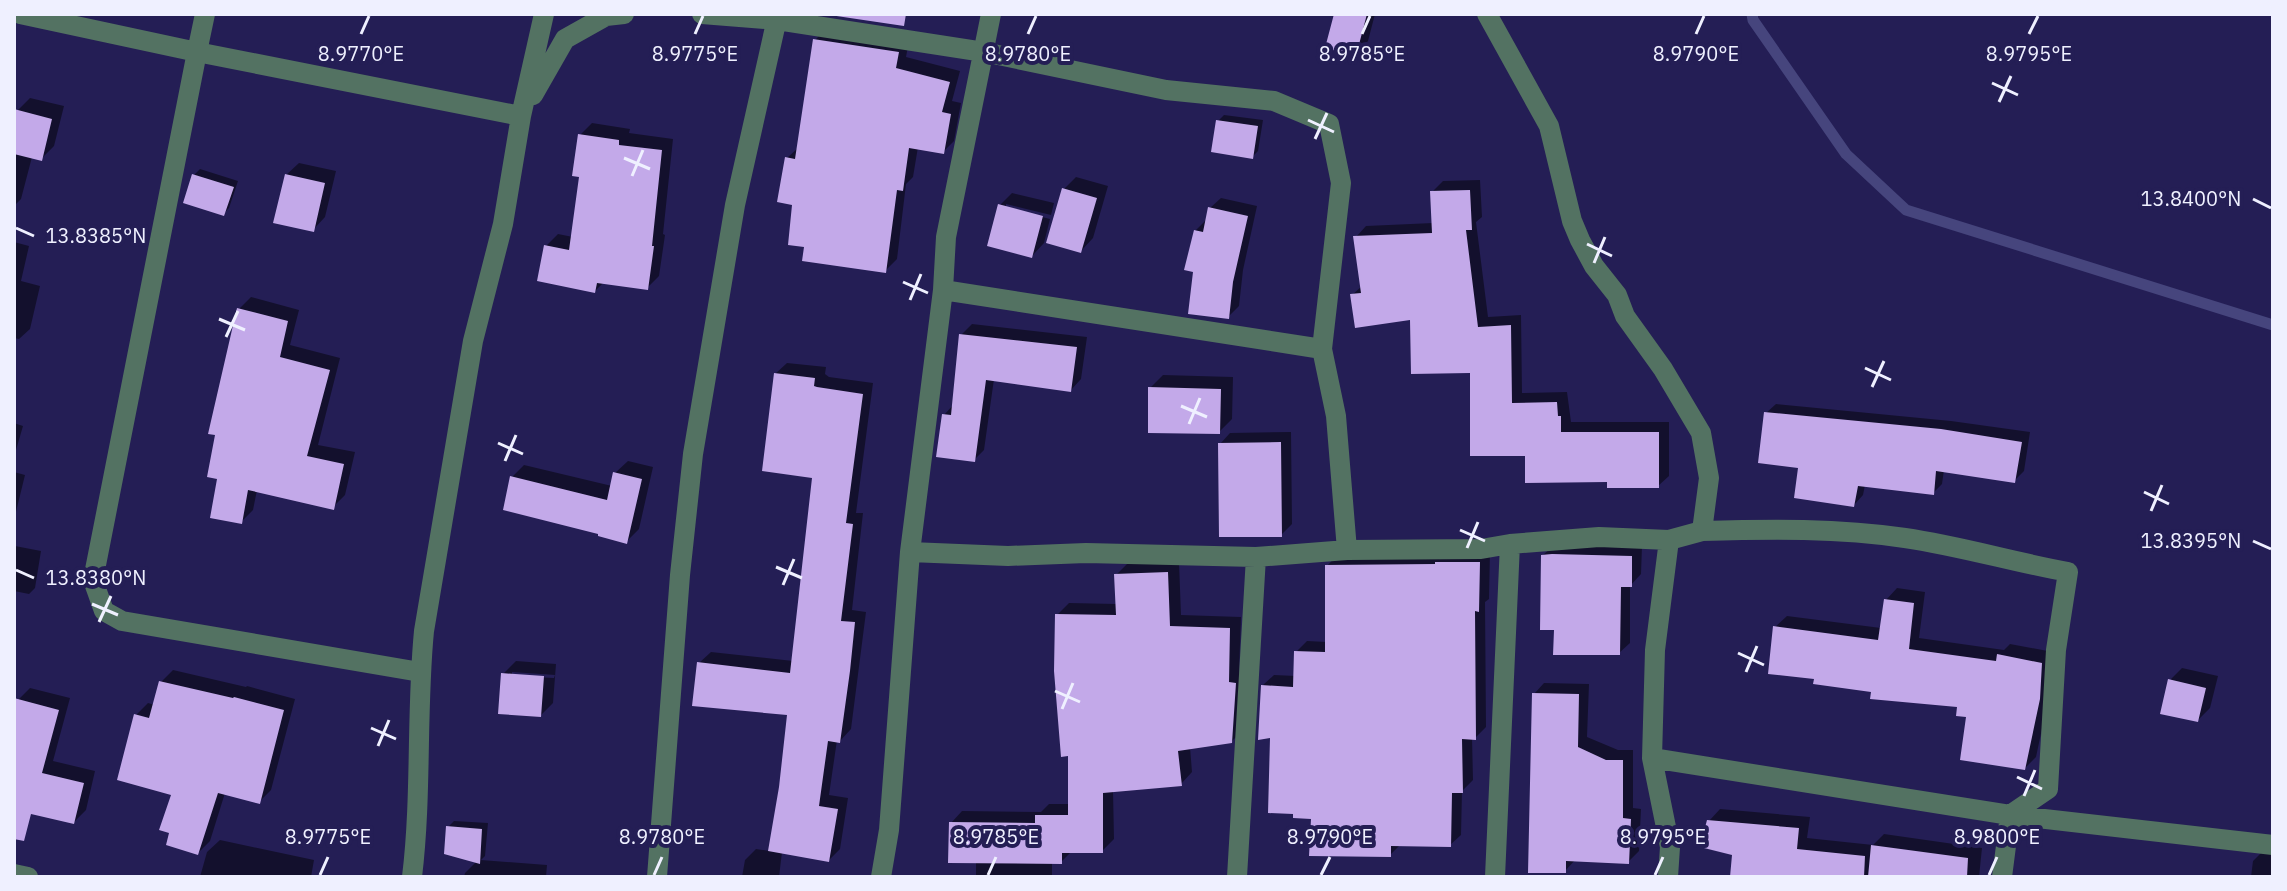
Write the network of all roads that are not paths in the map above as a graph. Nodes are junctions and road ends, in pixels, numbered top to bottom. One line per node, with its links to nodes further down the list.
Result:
1 (20, 14): 9 (street)
2 (205, 14): 9 (street)
3 (544, 14): 11 (street)
4 (624, 14): 11 (street)
5 (702, 14): 8 (street)
6 (991, 14): 10 (street)
7 (1487, 14): 14 (street)
8 (778, 17): 10 (street); 27 (street)
9 (197, 52): 11 (street); 20 (street)
10 (984, 52): 12 (street); 13 (street)
11 (521, 116): 20 (street)
12 (943, 290): 13 (street); 18 (street)
13 (1322, 349): 17 (street)
14 (1702, 531): 15 (street); 22 (street)
15 (1669, 540): 16 (street); 21 (street)
16 (1510, 544): 17 (street); 30 (street)
17 (1347, 550): 19 (street)
18 (910, 552): 19 (street); 28 (street)
19 (1256, 557): 29 (street)
20 (420, 672): 26 (street)
21 (1652, 758): 22 (street); 31 (street)
22 (2010, 815): 23 (street); 32 (street)
23 (2273, 845)
24 (14, 874): 25 (street)
25 (28, 877)
26 (412, 877)
27 (657, 877)
28 (881, 877)
29 (1237, 877)
30 (1495, 877)
31 (1668, 877)
32 (2002, 877)

